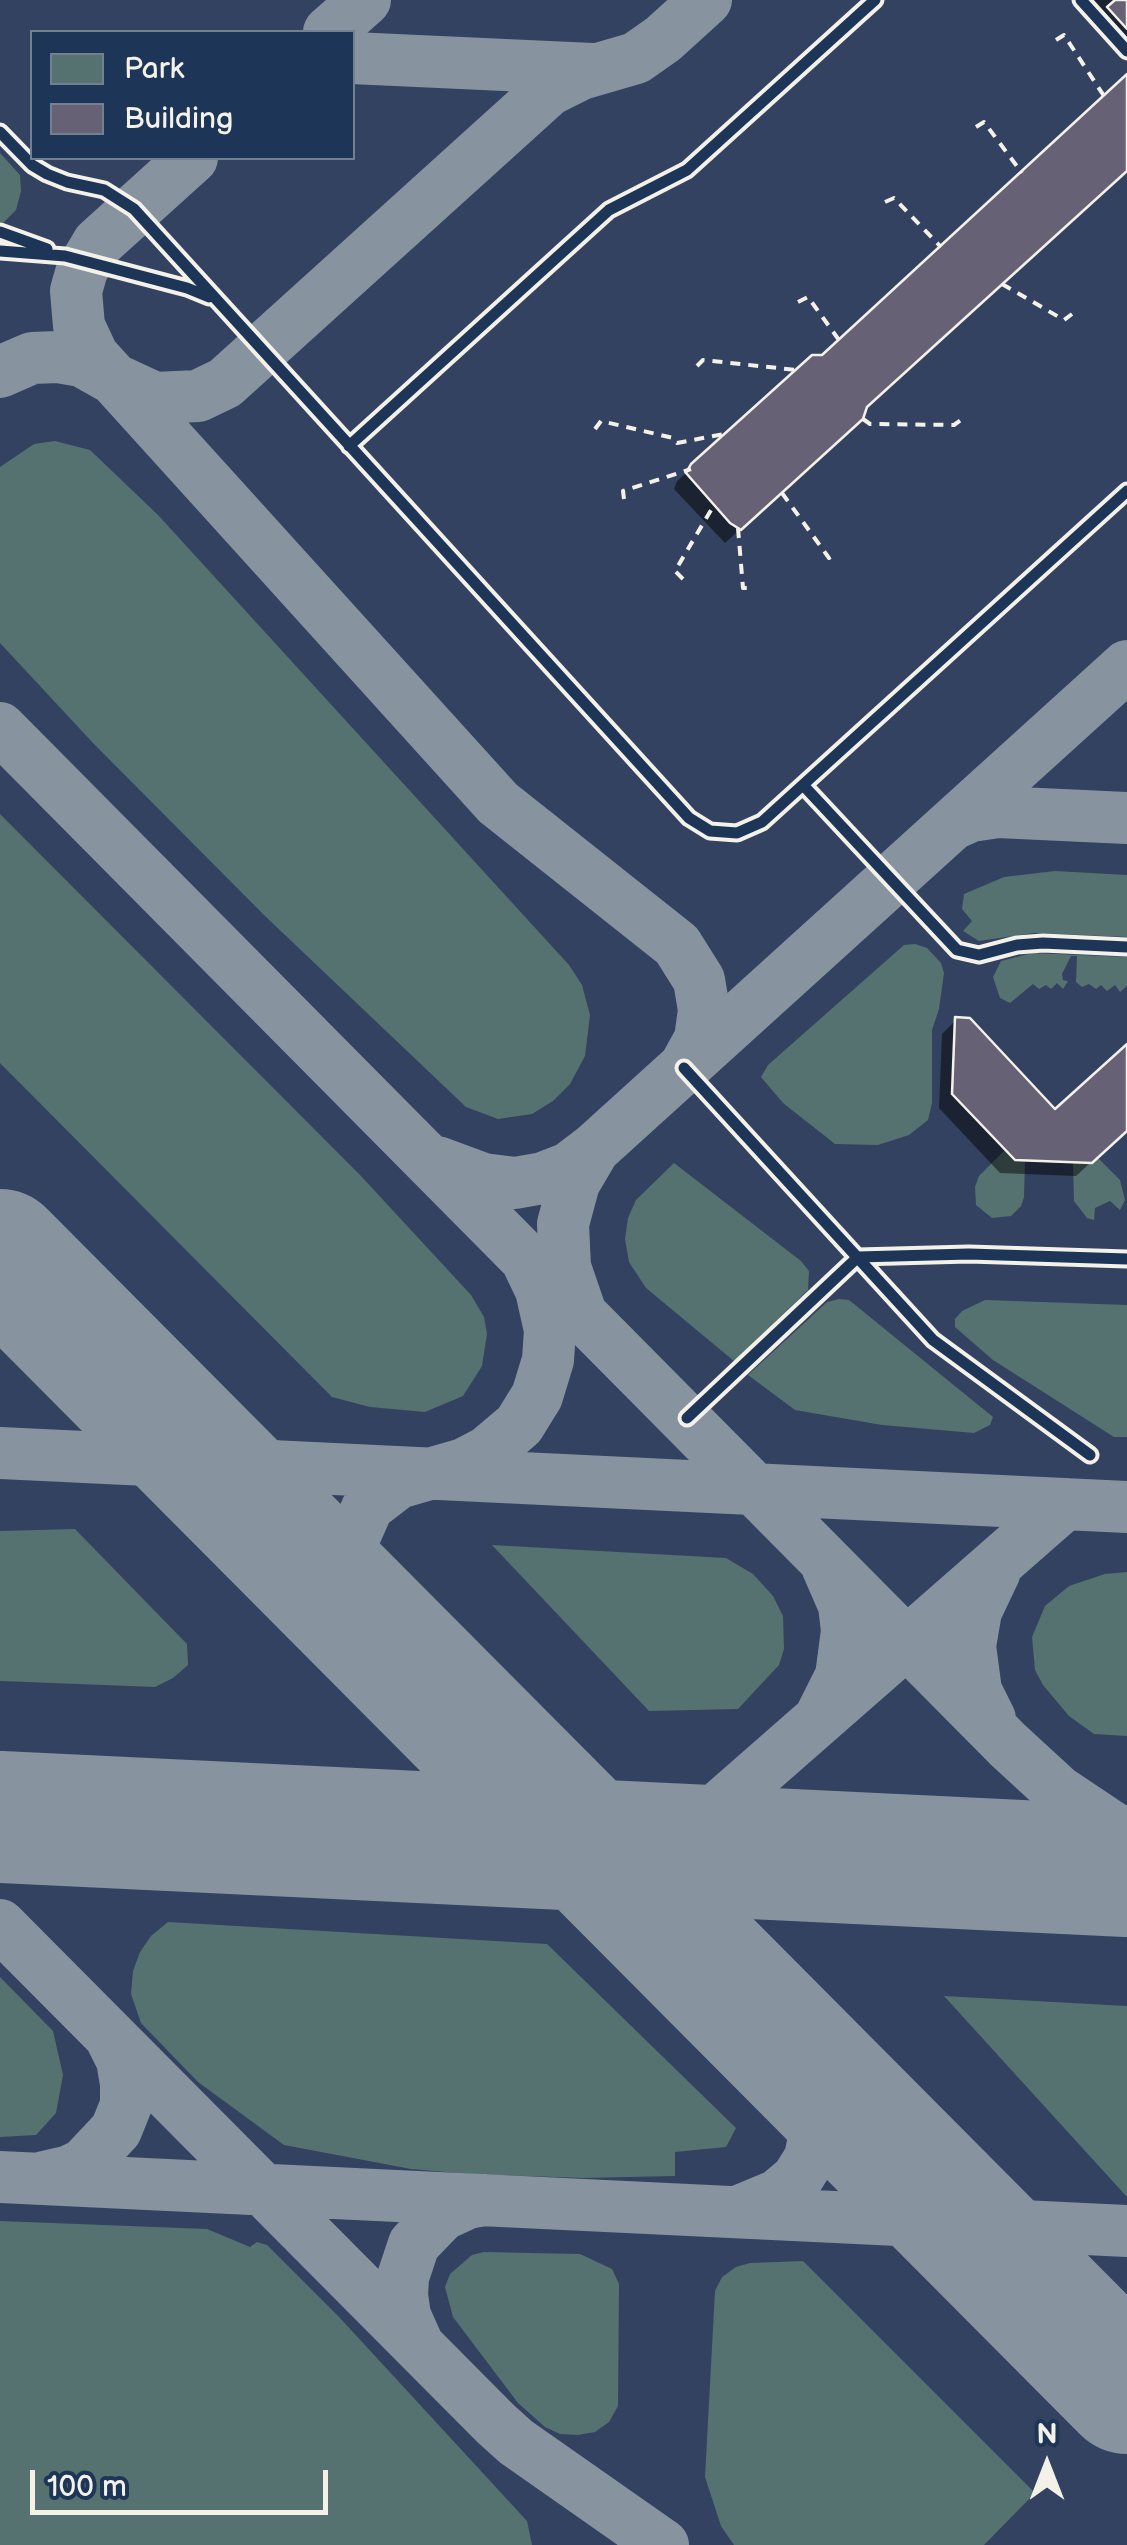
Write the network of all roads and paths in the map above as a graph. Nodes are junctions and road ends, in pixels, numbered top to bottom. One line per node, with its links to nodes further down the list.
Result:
1 (875, 0): 25 (lane)
2 (1081, 0): 4 (lane)
3 (1056, 40): 5 (path)
4 (1127, 51)
5 (1104, 96)
6 (976, 127): 8 (path)
7 (0, 132): 16 (lane)
8 (1022, 173)
9 (885, 202): 11 (path)
10 (0, 232): 13 (lane)
11 (941, 247)
12 (0, 251): 13 (lane)
13 (65, 256): 16 (lane)
14 (1002, 284): 17 (path)
15 (798, 302): 18 (path)
16 (226, 310): 25 (lane)
17 (1072, 314)
18 (839, 340)
19 (697, 366): 20 (path)
20 (796, 370)
21 (863, 420): 22 (path)
22 (961, 420)
23 (595, 429): 24 (path)
24 (724, 434)
25 (349, 446): 35 (lane)
26 (691, 470): 29 (path)
27 (1127, 491): 35 (lane)
28 (782, 492): 32 (path)
29 (624, 499)
30 (714, 505): 33 (path)
31 (738, 528): 34 (path)
32 (837, 553)
33 (683, 579)
34 (752, 588)
35 (803, 785): 36 (lane)
36 (1127, 947)
37 (684, 1068): 38 (lane)
38 (858, 1257): 39 (lane); 40 (lane); 41 (lane)
39 (1127, 1260)
40 (687, 1418)
41 (1090, 1455)

